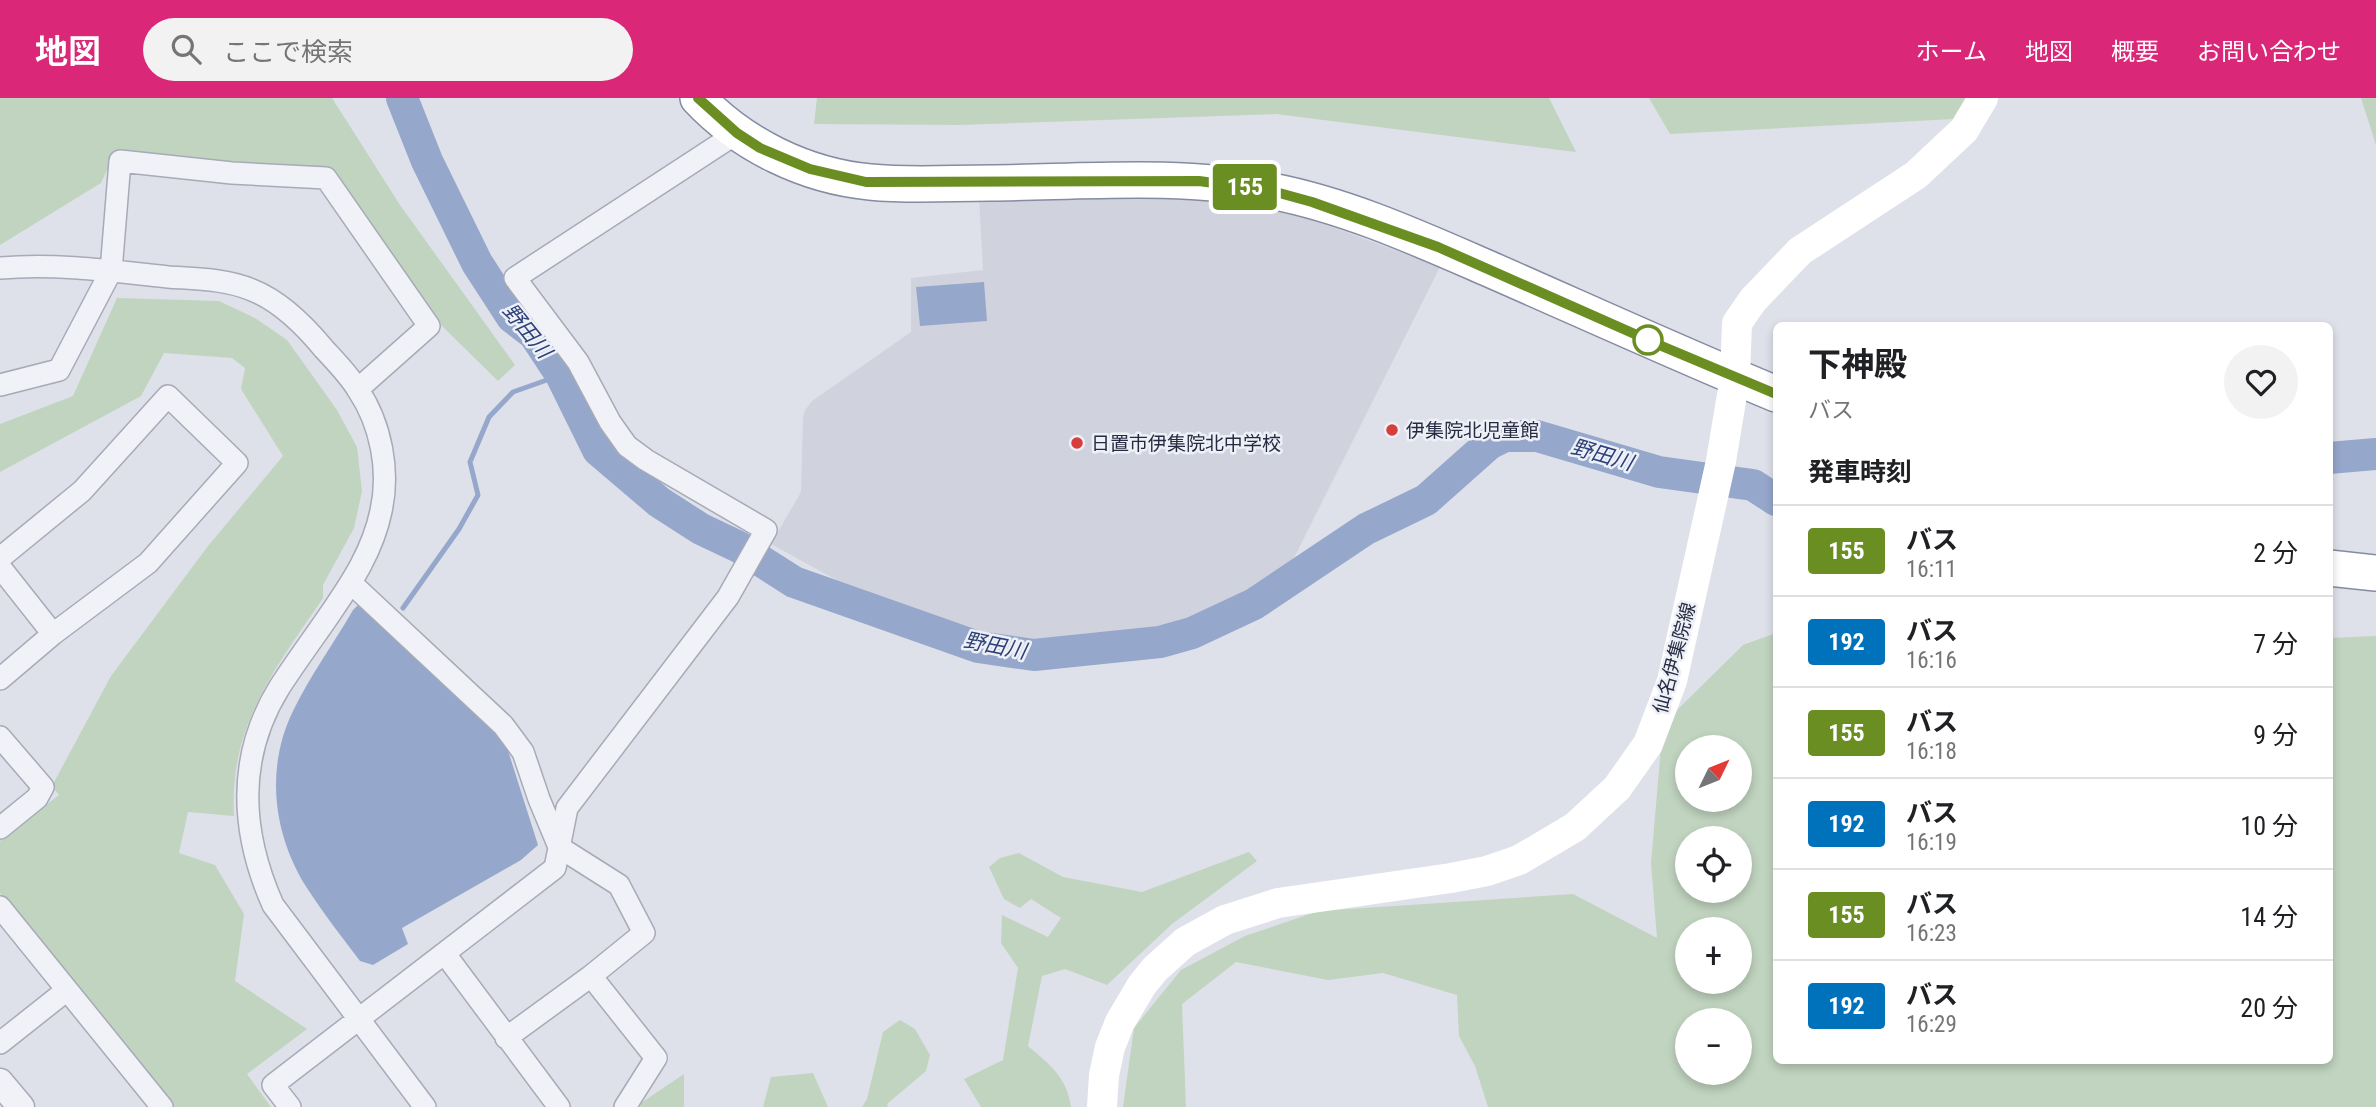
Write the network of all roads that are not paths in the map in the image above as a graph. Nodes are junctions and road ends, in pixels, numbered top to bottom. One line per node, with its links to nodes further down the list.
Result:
1 (698, 98): 3 (highway)
2 (1983, 98): 6 (main road, 仙名伊集院線)
3 (737, 133): 6 (highway); 19 (street)
4 (0, 268): 5 (street)
5 (111, 271): 7 (street); 8 (street); 8 (street)
6 (1735, 377): 9 (highway); 34 (main road, 仙名伊集院線)
7 (0, 385)
8 (358, 389): 14 (street)
9 (1773, 393)
10 (0, 558): 15 (street)
11 (0, 567): 15 (street)
12 (2333, 568): 13 (highway)
13 (2376, 573)
14 (351, 583): 19 (street); 24 (street)
15 (53, 634): 16 (street)
16 (0, 679)
17 (0, 737): 18 (street)
18 (0, 828)
19 (559, 847): 21 (street); 22 (street)
20 (0, 907): 23 (street)
21 (445, 954): 24 (street); 25 (street)
22 (591, 976): 25 (street); 33 (street)
23 (67, 990): 26 (street); 29 (street)
24 (358, 1018): 30 (street); 31 (street)
25 (506, 1038): 32 (street)
26 (0, 1043)
27 (0, 1082): 28 (street)
28 (21, 1107)
29 (162, 1107)
30 (290, 1107)
31 (425, 1107)
32 (559, 1107)
33 (625, 1107)
34 (1102, 1107)

